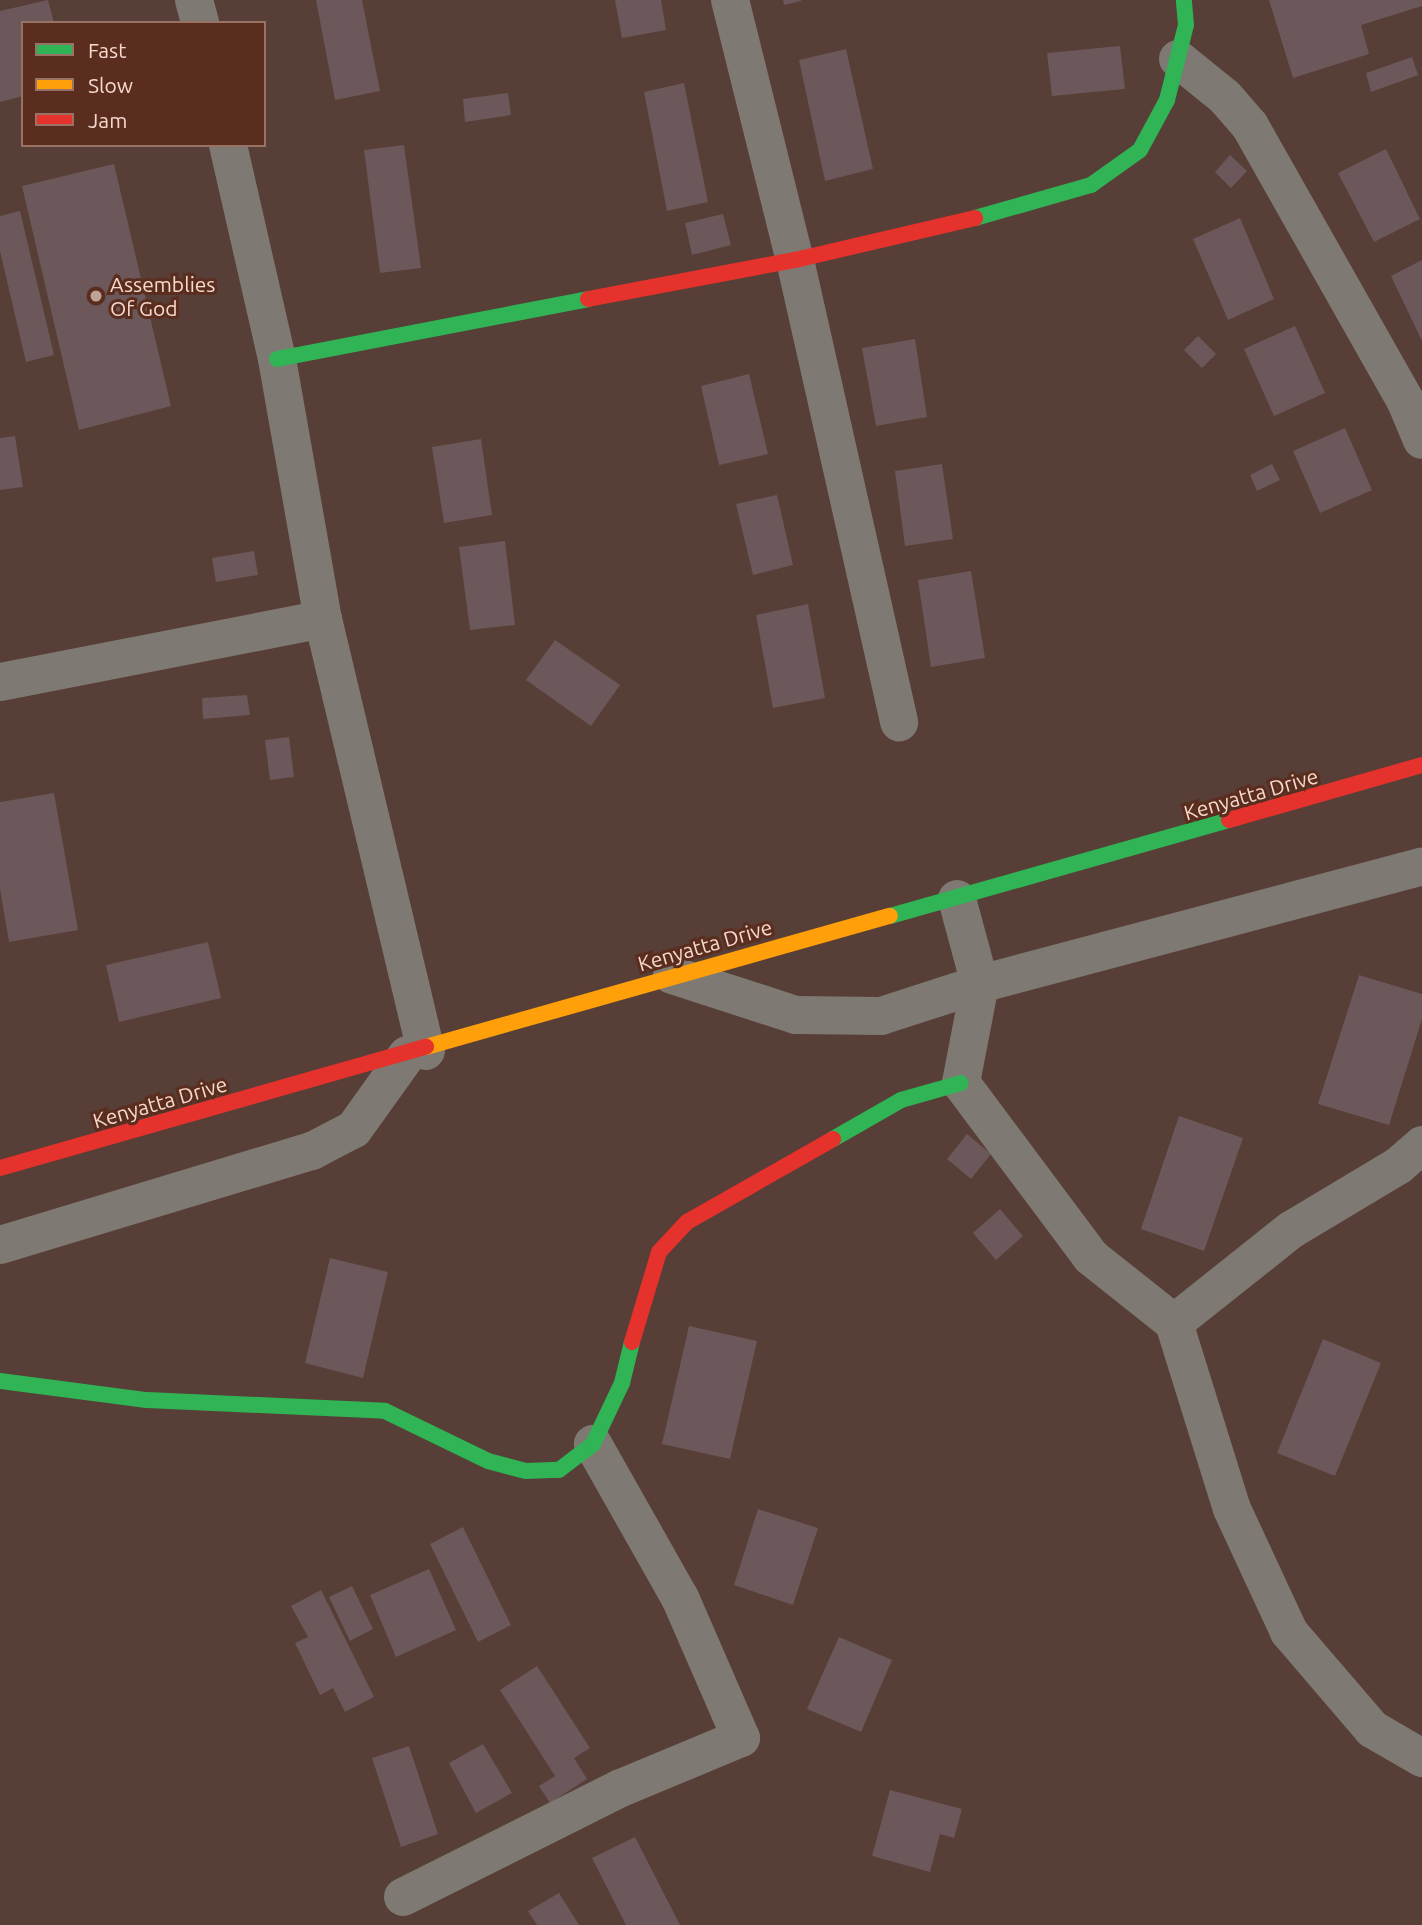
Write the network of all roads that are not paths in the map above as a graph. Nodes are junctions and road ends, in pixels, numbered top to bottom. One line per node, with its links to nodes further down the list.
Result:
1 (194, 0): 4 (street)
2 (730, 0): 7 (street)
3 (1184, 0): 5 (street)
4 (199, 21)
5 (1178, 59): 7 (street); 9 (street)
6 (228, 147): 8 (street)
7 (795, 260): 8 (street); 12 (street)
8 (277, 359): 10 (street)
9 (1422, 440)
10 (323, 620): 11 (street); 18 (street)
11 (0, 682)
12 (899, 722)
13 (1422, 765): 15 (street, Kenyatta Drive)
14 (1422, 866): 17 (street)
15 (957, 899): 16 (street, Kenyatta Drive); 17 (street)
16 (672, 975): 17 (street); 18 (street, Kenyatta Drive)
17 (980, 984): 19 (street)
18 (416, 1053): 21 (street, Kenyatta Drive); 22 (street)
19 (961, 1083): 23 (street); 25 (street)
20 (1422, 1145): 23 (street)
21 (0, 1168)
22 (0, 1245)
23 (1174, 1323): 26 (street)
24 (0, 1381): 25 (street)
25 (593, 1444): 27 (street)
26 (1422, 1758)
27 (402, 1897)

